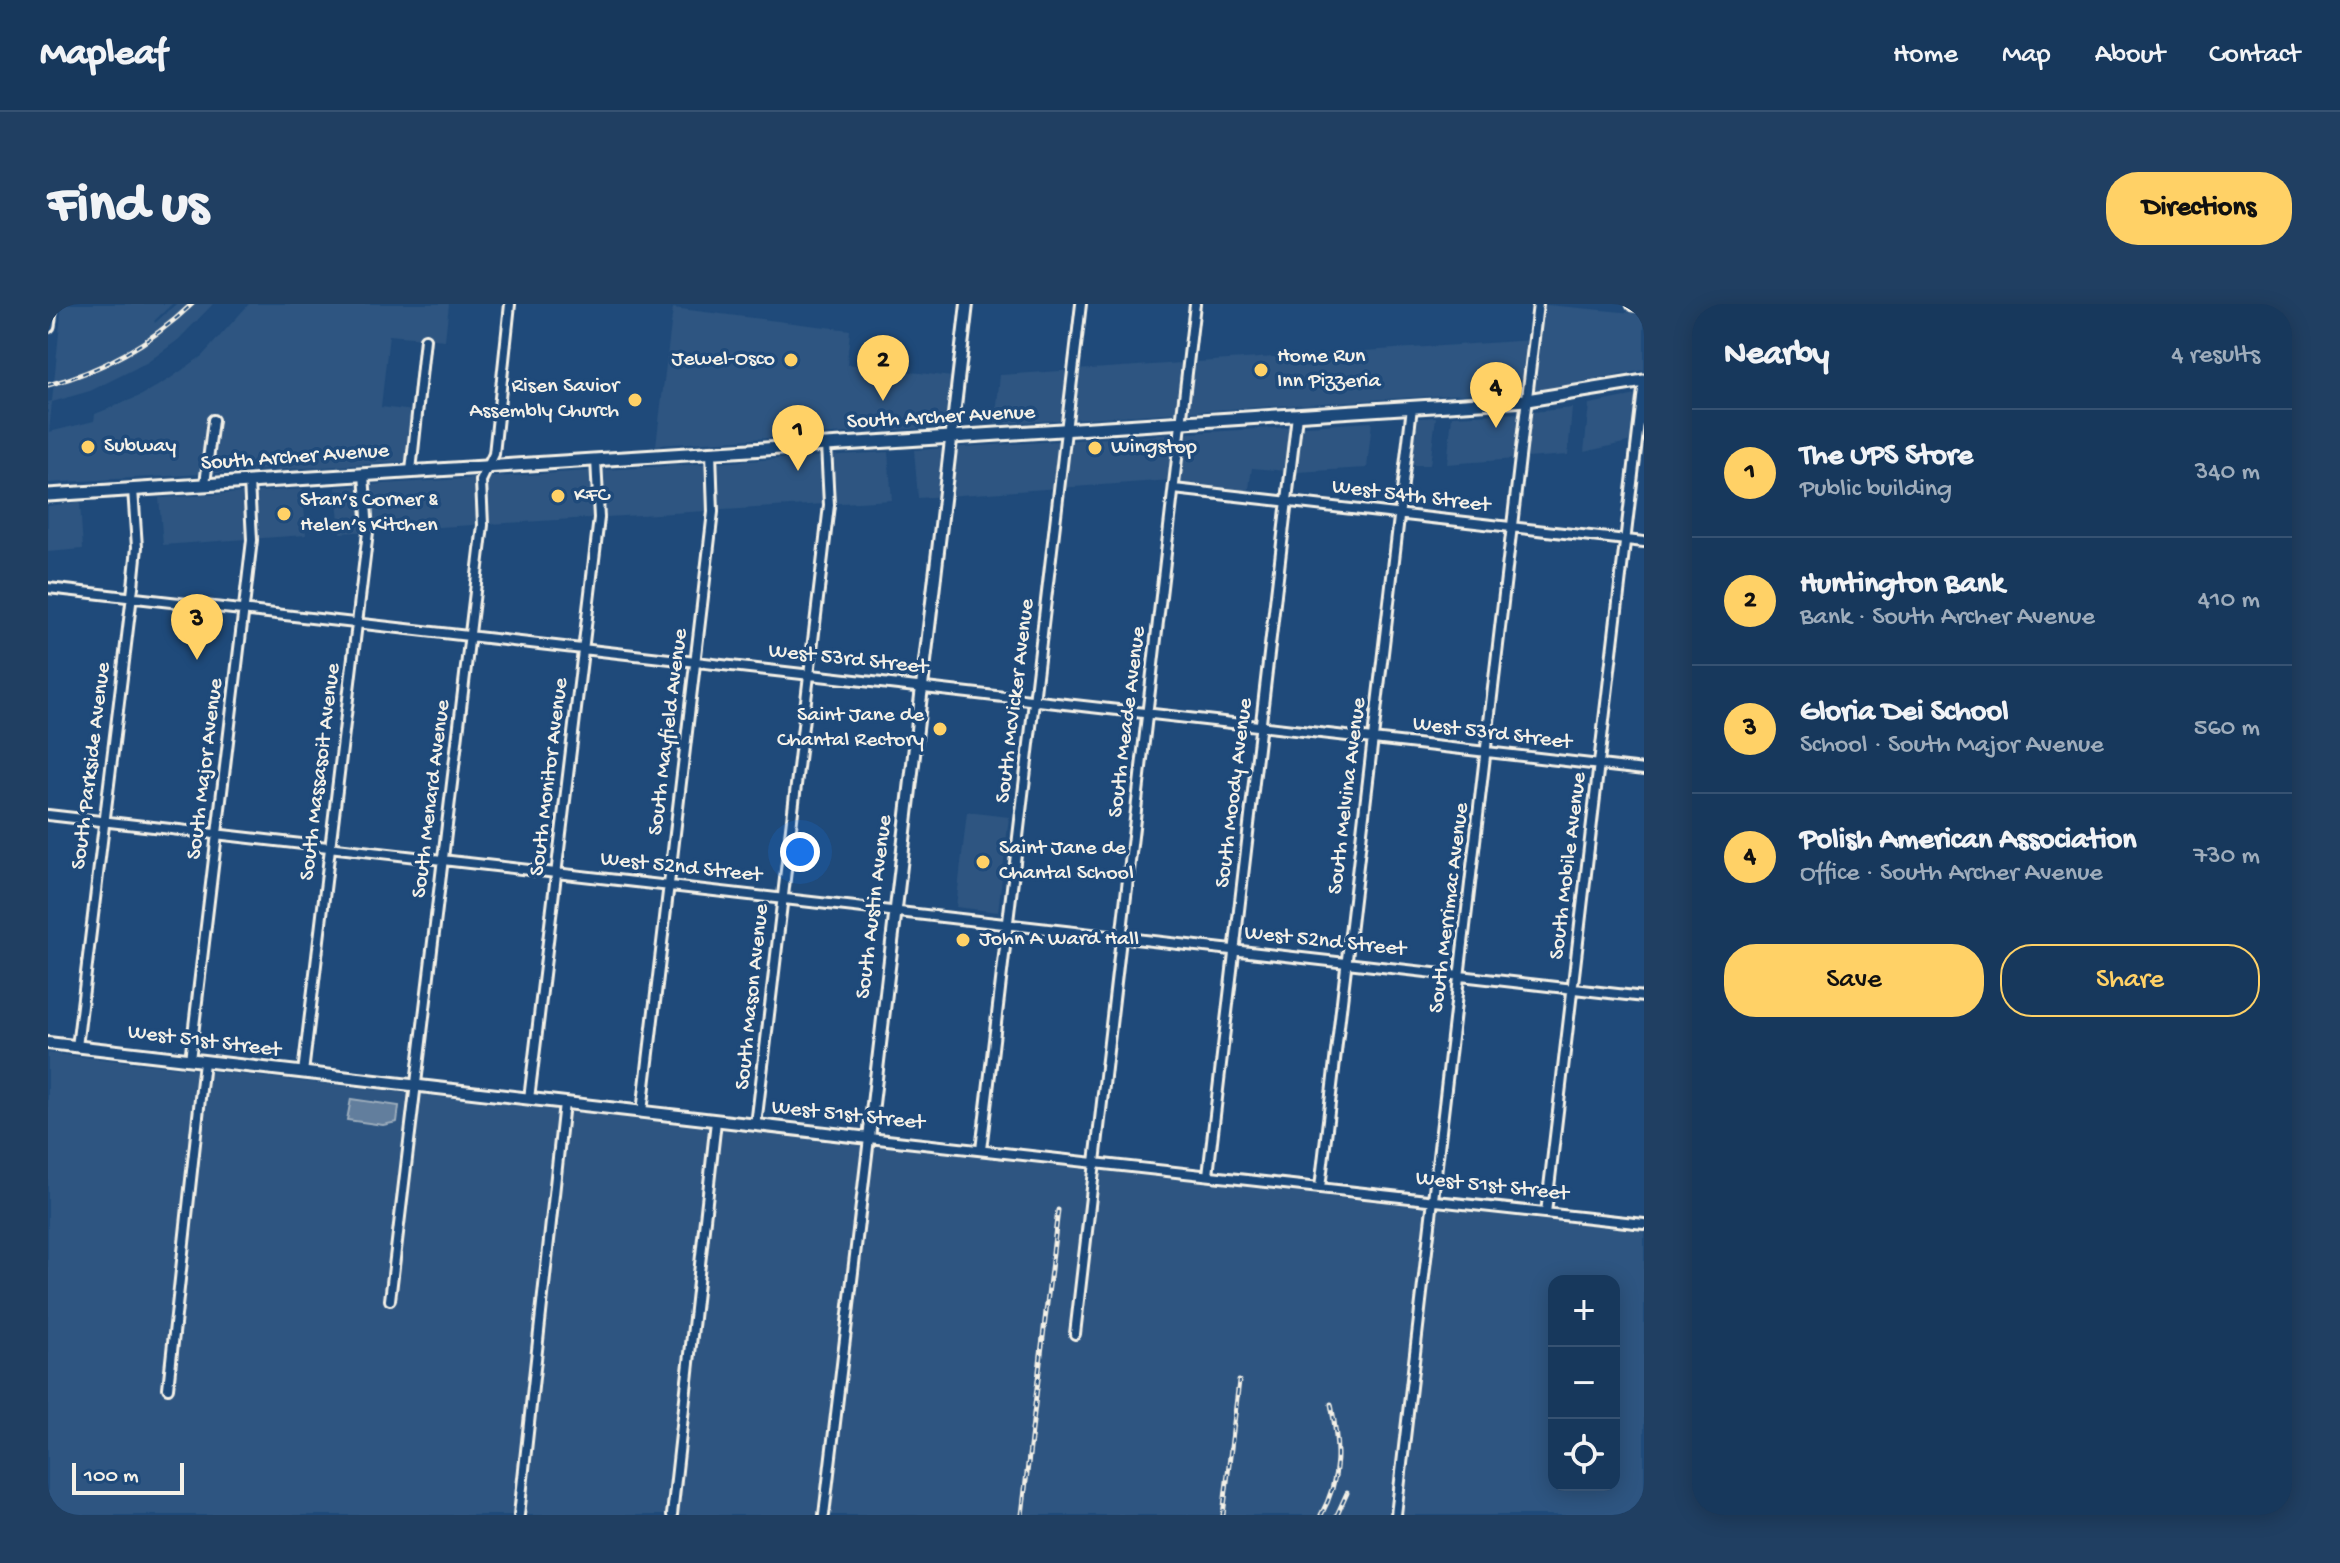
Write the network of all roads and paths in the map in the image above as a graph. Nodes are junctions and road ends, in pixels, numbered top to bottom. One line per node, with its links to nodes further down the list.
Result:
1 (51, 304): 9 (main road)
2 (510, 304): 22 (street, South Menard Avenue)
3 (967, 304): 18 (street, South Austin Avenue)
4 (1081, 304): 17 (street, South McVicker Avenue)
5 (1195, 304): 16 (street, South Meade Avenue)
6 (1538, 304): 12 (street, South Merrimac Avenue)
7 (1633, 304): 8 (main road)
8 (1644, 305)
9 (48, 326)
10 (425, 339): 23 (street)
11 (1644, 381): 12 (main road, South Archer Avenue); 33 (street, South Mobile Avenue)
12 (1527, 400): 13 (main road, South Archer Avenue); 32 (street, South Merrimac Avenue)
13 (1412, 407): 14 (main road, South Archer Avenue); 31 (street, South Melvina Avenue)
14 (1297, 415): 16 (main road, South Archer Avenue); 30 (street, South Moody Avenue)
15 (213, 420): 26 (street)
16 (1181, 422): 17 (main road, South Archer Avenue); 28 (street, South Meade Avenue)
17 (1066, 430): 18 (main road, South Archer Avenue); 44 (street, South McVicker Avenue)
18 (950, 438): 19 (main road, South Archer Avenue); 43 (street, South Austin Avenue)
19 (826, 445): 20 (main road, South Archer Avenue); 42 (street, South Mason Avenue)
20 (711, 451): 21 (main road, South Archer Avenue); 41 (street, South Mayfield Avenue)
21 (596, 459): 22 (main road, South Archer Avenue); 40 (street, South Monitor Avenue)
22 (488, 466): 23 (main road, South Archer Avenue); 39 (street, South Menard Avenue)
23 (411, 471): 24 (main road, South Archer Avenue)
24 (364, 474): 25 (main road, South Archer Avenue); 38 (street, South Massasoit Avenue)
25 (249, 481): 26 (main road, South Archer Avenue); 37 (street, South Major Avenue)
26 (205, 484): 27 (main road, South Archer Avenue)
27 (133, 489): 29 (main road, South Archer Avenue); 36 (street, South Parkside Avenue)
28 (1174, 489): 30 (street, West 54th Street); 45 (street, South Meade Avenue)
29 (48, 495)
30 (1287, 502): 31 (street, West 54th Street); 46 (street, South Moody Avenue)
31 (1400, 514): 32 (street, West 54th Street); 47 (street, South Melvina Avenue)
32 (1512, 527): 33 (street, West 54th Street); 48 (street, South Merrimac Avenue)
33 (1625, 540): 34 (street, West 54th Street); 49 (street, South Mobile Avenue)
34 (1644, 542)
35 (48, 588): 36 (street, West 53rd Street)
36 (132, 597): 37 (street, West 53rd Street); 52 (street, South Parkside Avenue)
37 (244, 610): 38 (street, West 53rd Street); 53 (street, South Major Avenue)
38 (357, 623): 39 (street, West 53rd Street); 54 (street, South Massasoit Avenue)
39 (471, 636): 40 (street, West 53rd Street); 55 (street, South Menard Avenue)
40 (583, 649): 41 (street, West 53rd Street); 56 (street, South Monitor Avenue)
41 (696, 661): 42 (street, West 53rd Street); 57 (street, South Mayfield Avenue)
42 (809, 675): 43 (street, West 53rd Street); 58 (street, South Mason Avenue)
43 (921, 686): 44 (street, West 53rd Street); 59 (street, South Austin Avenue)
44 (1035, 699): 45 (street, West 53rd Street); 60 (street, South McVicker Avenue)
45 (1147, 713): 46 (street, West 53rd Street); 61 (street, South Meade Avenue)
46 (1261, 725): 47 (street, West 53rd Street); 62 (street, South Moody Avenue)
47 (1374, 738): 48 (street, West 53rd Street); 63 (street, South Melvina Avenue)
48 (1486, 751): 49 (street, West 53rd Street); 64 (street, South Merrimac Avenue)
49 (1599, 764): 50 (street, West 53rd Street); 65 (street, South Mobile Avenue)
50 (1644, 770)
51 (48, 815): 52 (street, West 52nd Street)
52 (103, 820): 53 (street, West 52nd Street); 68 (street, South Parkside Avenue)
53 (216, 833): 54 (street, West 52nd Street); 69 (street, South Major Avenue)
54 (330, 846): 55 (street, West 52nd Street); 71 (street, South Massasoit Avenue)
55 (443, 859): 56 (street, West 52nd Street); 72 (street, South Menard Avenue)
56 (557, 872): 57 (street, West 52nd Street); 73 (street, South Monitor Avenue)
57 (669, 885): 58 (street, West 52nd Street); 75 (street, South Mayfield Avenue)
58 (782, 898): 59 (street, West 52nd Street); 77 (street, South Mason Avenue)
59 (895, 911): 60 (street, West 52nd Street); 78 (street, South Austin Avenue)
60 (1008, 924): 61 (street, West 52nd Street); 79 (street, South McVicker Avenue)
61 (1121, 937): 62 (street, West 52nd Street); 80 (street, South Meade Avenue)
62 (1234, 950): 63 (street, West 52nd Street); 81 (street, South Moody Avenue)
63 (1346, 962): 64 (street, West 52nd Street); 82 (street, South Melvina Avenue)
64 (1460, 976): 65 (street, West 52nd Street); 83 (street, South Merrimac Avenue)
65 (1573, 988): 66 (street, West 52nd Street); 84 (street, South Mobile Avenue)
66 (1644, 997)
67 (48, 1043): 68 (street, West 51st Street)
68 (77, 1047): 69 (street, West 51st Street)
69 (190, 1060): 70 (street, West 51st Street)
70 (204, 1062): 71 (street, West 51st Street); 88 (street)
71 (303, 1073): 72 (street, West 51st Street)
72 (416, 1086): 73 (street, West 51st Street); 86 (street, South Menard Avenue)
73 (529, 1099): 74 (street, West 51st Street)
74 (564, 1103): 75 (street, West 51st Street); 89 (street)
75 (642, 1112): 76 (street, West 51st Street)
76 (716, 1121): 77 (street, West 51st Street); 90 (street)
77 (756, 1125): 78 (street, West 51st Street)
78 (869, 1138): 79 (street, West 51st Street); 91 (street, South Austin Avenue)
79 (981, 1150): 80 (street, West 51st Street)
80 (1094, 1162): 81 (street, West 51st Street); 87 (street, South Meade Avenue)
81 (1208, 1175): 82 (street, West 51st Street)
82 (1320, 1188): 83 (street, West 51st Street)
83 (1435, 1201): 84 (street, West 51st Street); 92 (street, South Merrimac Avenue)
84 (1546, 1213): 85 (street, West 51st Street)
85 (1644, 1224)
86 (390, 1300)
87 (1075, 1334)
88 (168, 1388)
89 (519, 1515)
90 (672, 1515)
91 (824, 1515)
92 (1396, 1515)

